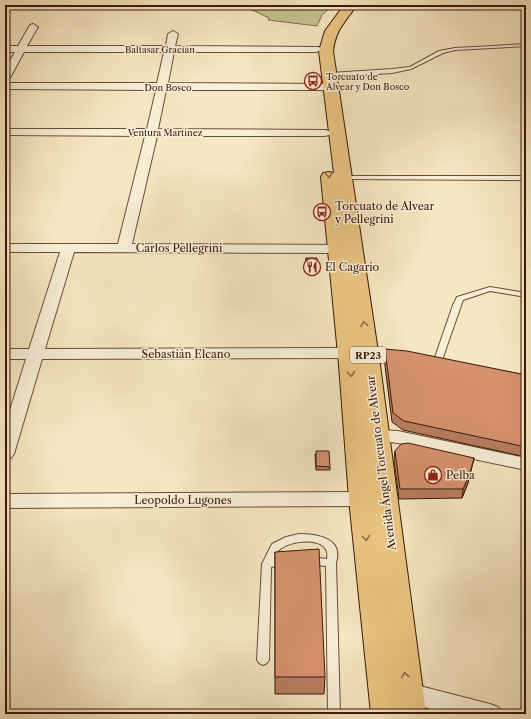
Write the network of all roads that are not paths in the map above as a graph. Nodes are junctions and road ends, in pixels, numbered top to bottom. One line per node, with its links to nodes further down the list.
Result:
1 (341, 5): 8 (main road, Avenida Ángel Torcuato de Alvear / RP23)
2 (351, 5): 11 (main road, Avenida Ángel Torcuato de Alvear / RP23)
3 (33, 27): 7 (street)
4 (173, 34): 9 (street)
5 (526, 45): 11 (lane)
6 (5, 49): 7 (street, Baltasar Gracián)
7 (21, 49): 9 (street, Baltasar Gracián); 10 (street)
8 (316, 49): 9 (street, Baltasar Gracián); 11 (main road, Avenida Ángel Torcuato de Alvear / RP23)
9 (169, 50): 13 (street)
10 (5, 78)
11 (328, 83): 13 (street, Don Bosco); 16 (main road, Avenida Ángel Torcuato de Alvear / RP23); 17 (main road, Avenida Ángel Torcuato de Alvear / RP23)
12 (5, 86): 13 (street, Don Bosco)
13 (161, 86): 15 (street)
14 (5, 132): 15 (street, Ventura Martínez)
15 (152, 132): 16 (street, Ventura Martínez); 21 (street)
16 (325, 133): 22 (main road, Avenida Ángel Torcuato de Alvear / RP23, one-way to 22)
17 (344, 178): 18 (lane); 22 (main road, Avenida Ángel Torcuato de Alvear / RP23)
18 (526, 178)
19 (5, 248): 20 (street, Carlos Pellegrini)
20 (68, 248): 21 (street, Carlos Pellegrini); 26 (street)
21 (124, 248): 22 (street, Carlos Pellegrini)
22 (345, 249): 24 (main road, Avenida Ángel Torcuato de Alvear / RP23)
23 (526, 295): 28 (lane)
24 (358, 353): 26 (street, Sebastián Elcano); 27 (lane); 29 (main road, Avenida Ángel Torcuato de Alvear / RP23); 32 (main road, Avenida Ángel Torcuato de Alvear / RP23, one-way to 32)
25 (5, 354): 26 (street, Sebastián Elcano)
26 (35, 354): 30 (street)
27 (406, 357)
28 (438, 363)
29 (378, 436): 31 (street); 37 (main road, Avenida Ángel Torcuato de Alvear / RP23, one-way to 29)
30 (5, 454)
31 (526, 464)
32 (362, 499): 33 (street, Leopoldo Lugones); 37 (main road, Avenida Ángel Torcuato de Alvear / RP23, one-way to 37)
33 (5, 501)
34 (331, 563): 35 (lane); 35 (lane); 38 (lane)
35 (267, 564): 36 (lane)
36 (263, 660)
37 (395, 711): 39 (street)
38 (334, 714)
39 (490, 714)

